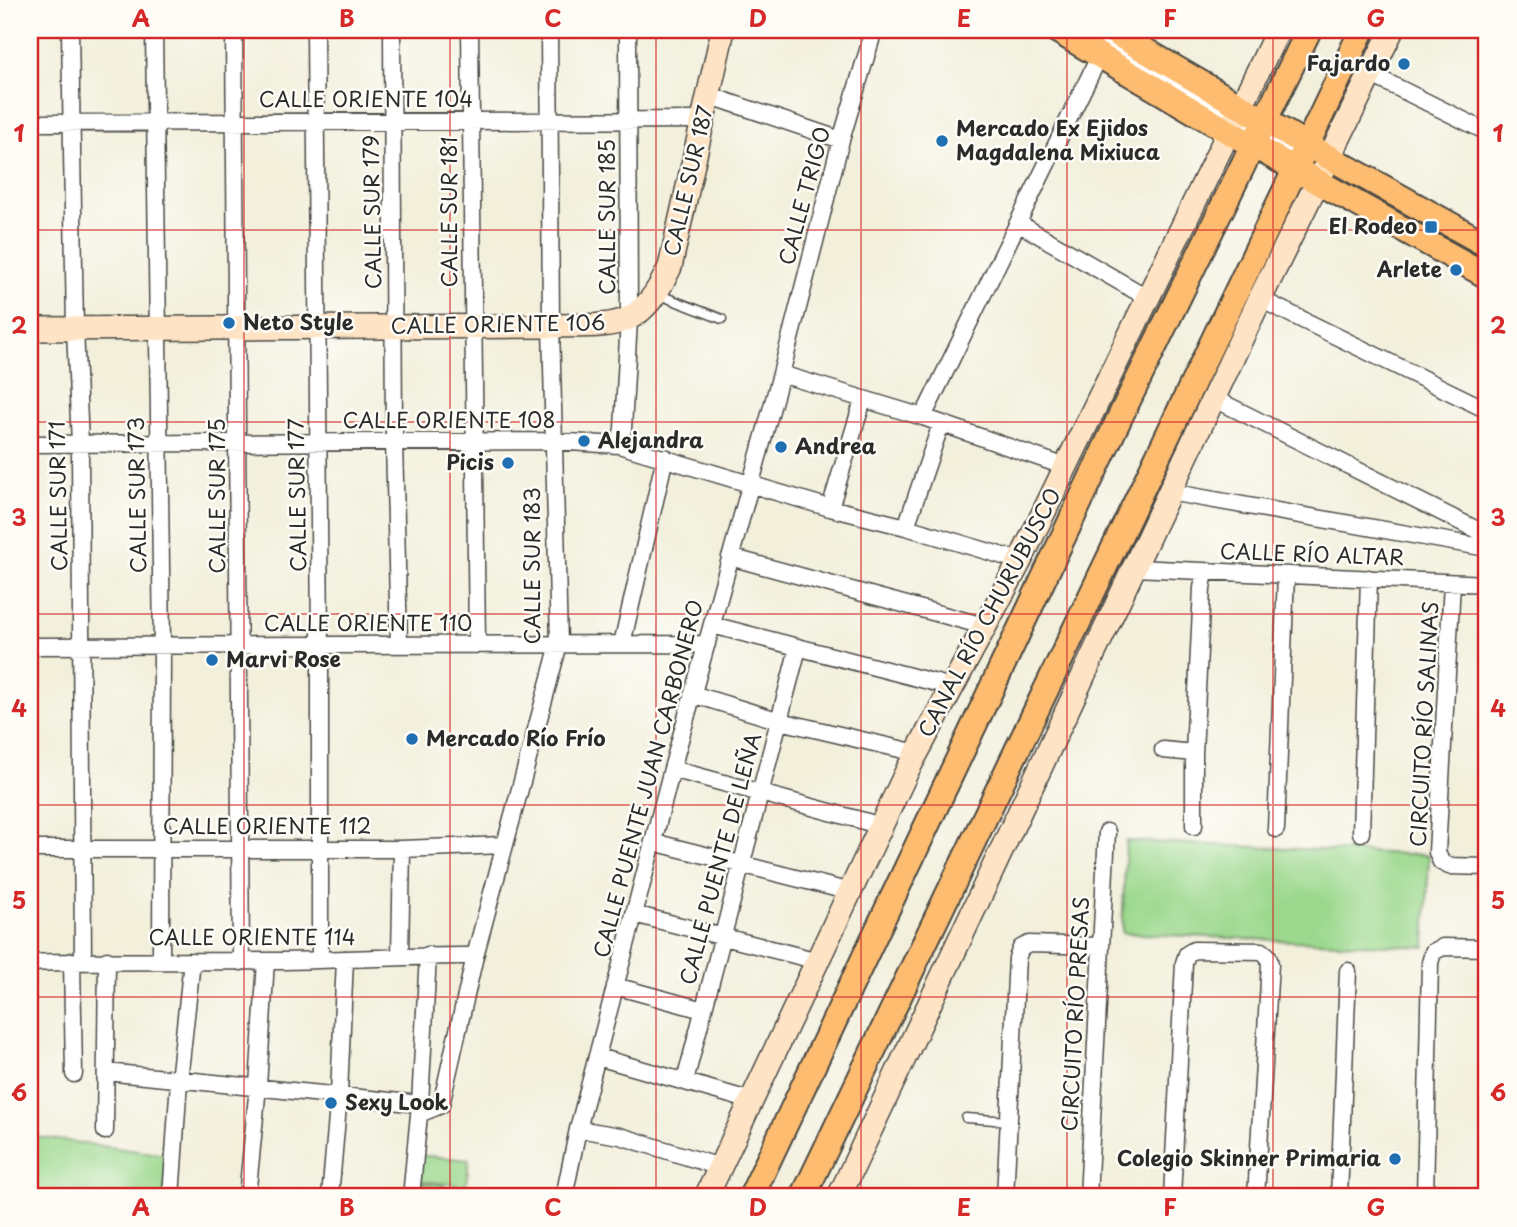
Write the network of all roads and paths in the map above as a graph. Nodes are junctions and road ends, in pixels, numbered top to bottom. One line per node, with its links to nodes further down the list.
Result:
1 (70, 30): 28 (street, CALLE SUR 171)
2 (154, 30): 31 (street, CALLE SUR 173)
3 (234, 30): 29 (street, CALLE SUR 175)
4 (315, 30): 25 (street, CALLE SUR 177)
5 (392, 30): 26 (street, CALLE SUR 179)
6 (470, 30): 27 (street, CALLE SUR 181)
7 (549, 30): 21 (street, CALLE SUR 183)
8 (628, 30): 23 (street, CALLE SUR 185)
9 (723, 30): 20 (street, CALLE SUR 187)
10 (874, 30): 34 (street, CALLE TRIGO)
11 (1056, 30): 18 (main road)
12 (1081, 30): 22 (lane)
13 (1110, 30): 22 (main road)
14 (1278, 30): 22 (street, CANAL RÍO CHURUBUSCO)
15 (1309, 30): 33 (main road, CANAL RÍO CHURUBUSCO)
16 (1362, 30): 35 (main road)
17 (1392, 30): 19 (street)
18 (1100, 55): 22 (main road); 36 (street)
19 (1370, 74): 32 (street); 35 (street)
20 (708, 95): 24 (street, CALLE SUR 187); 34 (street)
21 (550, 119): 23 (street, CALLE ORIENTE 104); 27 (street, CALLE ORIENTE 104); 47 (street, CALLE SUR 183)
22 (1235, 119): 33 (main road); 42 (street, CANAL RÍO CHURUBUSCO)
23 (628, 120): 24 (street, CALLE ORIENTE 104); 45 (street, CALLE SUR 185)
24 (703, 120): 41 (street, CALLE SUR 187)
25 (315, 121): 26 (street, CALLE ORIENTE 104); 29 (street, CALLE ORIENTE 104); 51 (street, CALLE SUR 177)
26 (393, 121): 27 (street, CALLE ORIENTE 104); 49 (street, CALLE SUR 179)
27 (471, 121): 46 (street, CALLE SUR 181)
28 (71, 122): 30 (street, CALLE ORIENTE 104); 31 (street, CALLE ORIENTE 104); 53 (street, CALLE SUR 171)
29 (235, 122): 31 (street, CALLE ORIENTE 104); 48 (street, CALLE SUR 175)
30 (30, 123)
31 (155, 123): 50 (street, CALLE SUR 173)
32 (1487, 132)
33 (1260, 133): 35 (main road); 162 (main road, CANAL RÍO CHURUBUSCO)
34 (841, 140): 54 (street, CALLE TRIGO)
35 (1314, 164): 37 (main road); 38 (lane); 39 (lane); 40 (main road); 43 (street); 163 (main road)
36 (1018, 223): 42 (street); 58 (street)
37 (1487, 245)
38 (1487, 253)
39 (1487, 266)
40 (1487, 276)
41 (657, 294): 44 (lane); 45 (street, CALLE SUR 187)
42 (1148, 298): 70 (street, CANAL RÍO CHURUBUSCO)
43 (1260, 299): 55 (street); 57 (street)
44 (722, 319)
45 (629, 320): 47 (street, CALLE ORIENTE 106); 68 (street, CALLE SUR 185)
46 (472, 326): 47 (street, CALLE ORIENTE 106); 49 (street, CALLE ORIENTE 106); 60 (street, CALLE SUR 181)
47 (551, 326): 61 (street, CALLE SUR 183)
48 (238, 327): 50 (street, CALLE ORIENTE 106); 51 (street, CALLE ORIENTE 106); 62 (street, CALLE SUR 175)
49 (395, 327): 51 (street, CALLE ORIENTE 106); 64 (street, CALLE SUR 179)
50 (156, 328): 53 (street, CALLE ORIENTE 106); 65 (street, CALLE SUR 173)
51 (318, 328): 63 (street, CALLE SUR 177)
52 (30, 329): 53 (street, CALLE ORIENTE 106)
53 (75, 329): 67 (street, CALLE SUR 171)
54 (781, 374): 56 (street); 71 (street, CALLE PUENTE JUAN CARBONERO)
55 (1213, 398): 72 (street); 75 (street)
56 (863, 400): 58 (street); 73 (street)
57 (1487, 410)
58 (923, 417): 59 (street)
59 (942, 424): 70 (street); 74 (street)
60 (474, 441): 61 (street, CALLE ORIENTE 108); 64 (street, CALLE ORIENTE 108); 92 (street, CALLE SUR 181)
61 (552, 441): 68 (street, CALLE ORIENTE 108); 93 (street, CALLE SUR 183)
62 (239, 442): 63 (street, CALLE ORIENTE 108); 65 (street, CALLE ORIENTE 108); 89 (street, CALLE SUR 175)
63 (318, 442): 64 (street, CALLE ORIENTE 108); 90 (street, CALLE SUR 177)
64 (394, 442): 91 (street, CALLE SUR 179)
65 (158, 443): 67 (street, CALLE ORIENTE 108); 96 (street, CALLE SUR 173)
66 (30, 444): 67 (street, CALLE ORIENTE 108)
67 (79, 444): 95 (street, CALLE SUR 171)
68 (619, 445): 69 (street, CALLE ORIENTE 108)
69 (665, 457): 71 (street, CALLE ORIENTE 108); 88 (street)
70 (1066, 467): 78 (street, CANAL RÍO CHURUBUSCO)
71 (750, 484): 73 (street, CALLE ORIENTE 108); 77 (street, CALLE PUENTE JUAN CARBONERO)
72 (1169, 492): 76 (street); 79 (street)
73 (830, 508): 74 (street, CALLE ORIENTE 108)
74 (906, 527): 78 (street, CALLE ORIENTE 108)
75 (1487, 535)
76 (1487, 548)
77 (730, 556): 85 (street, CALLE PUENTE JUAN CARBONERO); 86 (street)
78 (1020, 561): 86 (street, CANAL RÍO CHURUBUSCO)
79 (1135, 568): 80 (street, CALLE RÍO ALTAR); 164 (street)
80 (1205, 572): 81 (street, CALLE RÍO ALTAR); 103 (street)
81 (1286, 575): 82 (street, CALLE RÍO ALTAR); 108 (street)
82 (1369, 578): 83 (street, CALLE RÍO ALTAR); 110 (street)
83 (1452, 583): 84 (street, CALLE RÍO ALTAR); 120 (street, CIRCUITO RÍO SALINAS)
84 (1487, 584)
85 (712, 625): 87 (street, CALLE PUENTE JUAN CARBONERO); 97 (street)
86 (984, 626): 98 (street, CANAL RÍO CHURUBUSCO)
87 (707, 643): 88 (street, CALLE ORIENTE 110); 99 (street, CALLE PUENTE JUAN CARBONERO)
88 (622, 644): 93 (street, CALLE ORIENTE 110)
89 (239, 645): 90 (street, CALLE ORIENTE 110); 96 (street, CALLE ORIENTE 110); 115 (street, CALLE SUR 175)
90 (320, 645): 91 (street, CALLE ORIENTE 110); 113 (street, CALLE SUR 177)
91 (399, 645): 92 (street, CALLE ORIENTE 110)
92 (477, 645): 93 (street, CALLE ORIENTE 110)
93 (559, 645): 112 (street, CALLE SUR 183)
94 (30, 646): 95 (street, CALLE ORIENTE 110)
95 (82, 646): 96 (street, CALLE ORIENTE 110); 117 (street, CALLE SUR 171)
96 (162, 646): 114 (street, CALLE SUR 173)
97 (798, 648): 98 (street); 100 (street, CALLE PUENTE DE LEÑA)
98 (952, 687): 102 (street, CANAL RÍO CHURUBUSCO)
99 (692, 694): 100 (street); 104 (street, CALLE PUENTE JUAN CARBONERO)
100 (780, 721): 102 (street); 105 (street, CALLE PUENTE DE LEÑA)
101 (1163, 750): 103 (street)
102 (917, 753): 106 (street, CANAL RÍO CHURUBUSCO)
103 (1195, 753): 107 (street)
104 (672, 768): 105 (street); 111 (street, CALLE PUENTE JUAN CARBONERO)
105 (761, 792): 106 (street); 119 (street, CALLE PUENTE DE LEÑA)
106 (882, 826): 121 (street, CANAL RÍO CHURUBUSCO)
107 (1194, 826)
108 (1276, 829)
109 (1107, 832): 124 (street, CIRCUITO RÍO PRESAS)
110 (1361, 833)
111 (653, 842): 119 (street); 122 (street, CALLE PUENTE JUAN CARBONERO)
112 (504, 845): 118 (street, CALLE ORIENTE 112); 128 (street, CALLE SUR 183)
113 (320, 847): 115 (street, CALLE ORIENTE 112); 118 (street, CALLE ORIENTE 112); 132 (street, CALLE SUR 177)
114 (162, 848): 115 (street, CALLE ORIENTE 112); 117 (street, CALLE ORIENTE 112); 131 (street, CALLE SUR 173)
115 (240, 848): 135 (street, CALLE SUR 175)
116 (30, 849): 117 (street, CALLE ORIENTE 112)
117 (83, 849): 133 (street, CALLE SUR 171)
118 (402, 849): 127 (street)
119 (742, 864): 121 (street); 123 (street, CALLE PUENTE DE LEÑA)
120 (1487, 867)
121 (851, 892): 137 (street, CANAL RÍO CHURUBUSCO)
122 (634, 914): 123 (street); 140 (street, CALLE PUENTE JUAN CARBONERO)
123 (723, 937): 137 (street); 141 (street, CALLE PUENTE DE LEÑA)
124 (1100, 946): 152 (street); 166 (street, CIRCUITO RÍO PRESAS)
125 (1487, 948): 170 (street)
126 (428, 955): 127 (street, CALLE ORIENTE 114); 128 (street, CALLE ORIENTE 114); 150 (street)
127 (400, 956): 129 (street, CALLE ORIENTE 114)
128 (475, 956): 150 (street, CALLE SUR 183)
129 (345, 959): 132 (street, CALLE ORIENTE 114); 148 (street)
130 (107, 960): 131 (street, CALLE ORIENTE 114); 133 (street, CALLE ORIENTE 114); 143 (street)
131 (161, 960): 134 (street, CALLE ORIENTE 114)
132 (320, 960): 136 (street, CALLE ORIENTE 114)
133 (77, 961): 138 (street, CALLE ORIENTE 114); 144 (street, CALLE SUR 171)
134 (192, 961): 135 (street, CALLE ORIENTE 114); 145 (street)
135 (241, 961): 136 (street, CALLE ORIENTE 114)
136 (266, 961): 147 (street)
137 (818, 961): 149 (street, CANAL RÍO CHURUBUSCO)
138 (30, 963)
139 (1349, 971): 169 (street)
140 (615, 986): 141 (street); 142 (street, CALLE PUENTE JUAN CARBONERO)
141 (703, 1010): 146 (street, CALLE PUENTE DE LEÑA)
142 (598, 1057): 146 (street); 153 (street, CALLE PUENTE JUAN CARBONERO)
143 (106, 1072): 145 (street); 154 (street)
144 (74, 1074)
145 (179, 1081): 147 (street); 156 (street)
146 (685, 1081): 149 (street)
147 (258, 1086): 148 (street); 157 (street)
148 (339, 1094): 150 (street); 158 (street)
149 (752, 1101): 155 (street, CANAL RÍO CHURUBUSCO)
150 (419, 1109): 159 (street)
151 (966, 1118): 152 (lane)
152 (1009, 1121): 165 (street)
153 (578, 1129): 155 (street); 160 (street, CALLE PUENTE JUAN CARBONERO)
154 (105, 1131)
155 (720, 1167): 161 (street, CANAL RÍO CHURUBUSCO)
156 (171, 1197)
157 (247, 1197)
158 (330, 1197)
159 (411, 1197)
160 (564, 1197)
161 (706, 1197)
162 (751, 1197)
163 (803, 1197)
164 (839, 1197)
165 (1005, 1197)
166 (1088, 1197)
167 (1172, 1197): 168 (street)
168 (1256, 1197)
169 (1339, 1197)
170 (1425, 1197)

